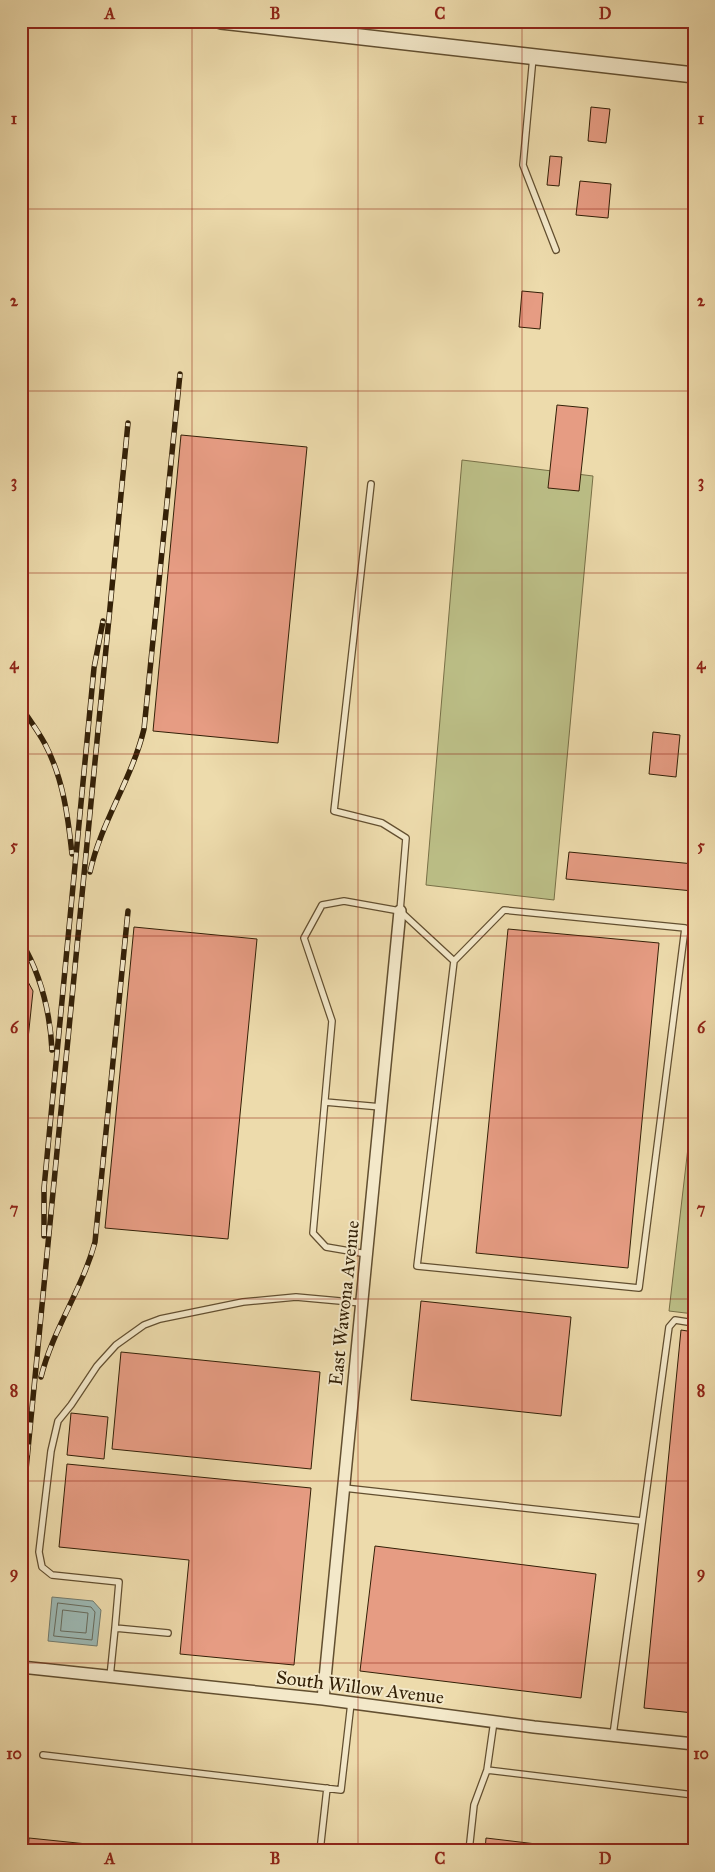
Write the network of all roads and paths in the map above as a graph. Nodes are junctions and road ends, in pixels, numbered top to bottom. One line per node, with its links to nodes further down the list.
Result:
1 (220, 21): 2 (street)
2 (533, 57): 3 (street); 4 (lane)
3 (694, 75)
4 (556, 250)
5 (371, 484): 6 (lane)
6 (400, 910): 7 (lane); 8 (lane); 9 (street, East Wawona Avenue)
7 (454, 960): 7 (lane)
8 (325, 1102): 9 (lane); 10 (lane)
9 (381, 1107): 10 (street, East Wawona Avenue)
10 (367, 1254): 11 (street, East Wawona Avenue)
11 (362, 1303): 13 (street, East Wawona Avenue); 15 (lane)
12 (694, 1323): 14 (lane)
13 (344, 1488): 14 (lane); 19 (street, East Wawona Avenue)
14 (642, 1520): 22 (lane)
15 (115, 1628): 16 (lane); 18 (lane)
16 (168, 1633)
17 (21, 1667): 18 (street, South Willow Avenue)
18 (110, 1677): 19 (street, South Willow Avenue)
19 (323, 1699): 20 (street, South Willow Avenue)
20 (351, 1703): 21 (street, South Willow Avenue); 26 (lane)
21 (494, 1721): 22 (street, South Willow Avenue); 25 (lane)
22 (613, 1735): 23 (street, South Willow Avenue)
23 (694, 1744)
24 (43, 1755): 26 (lane)
25 (487, 1770): 27 (lane); 29 (lane)
26 (327, 1788): 28 (lane)
27 (694, 1795)
28 (320, 1851)
29 (469, 1851)

